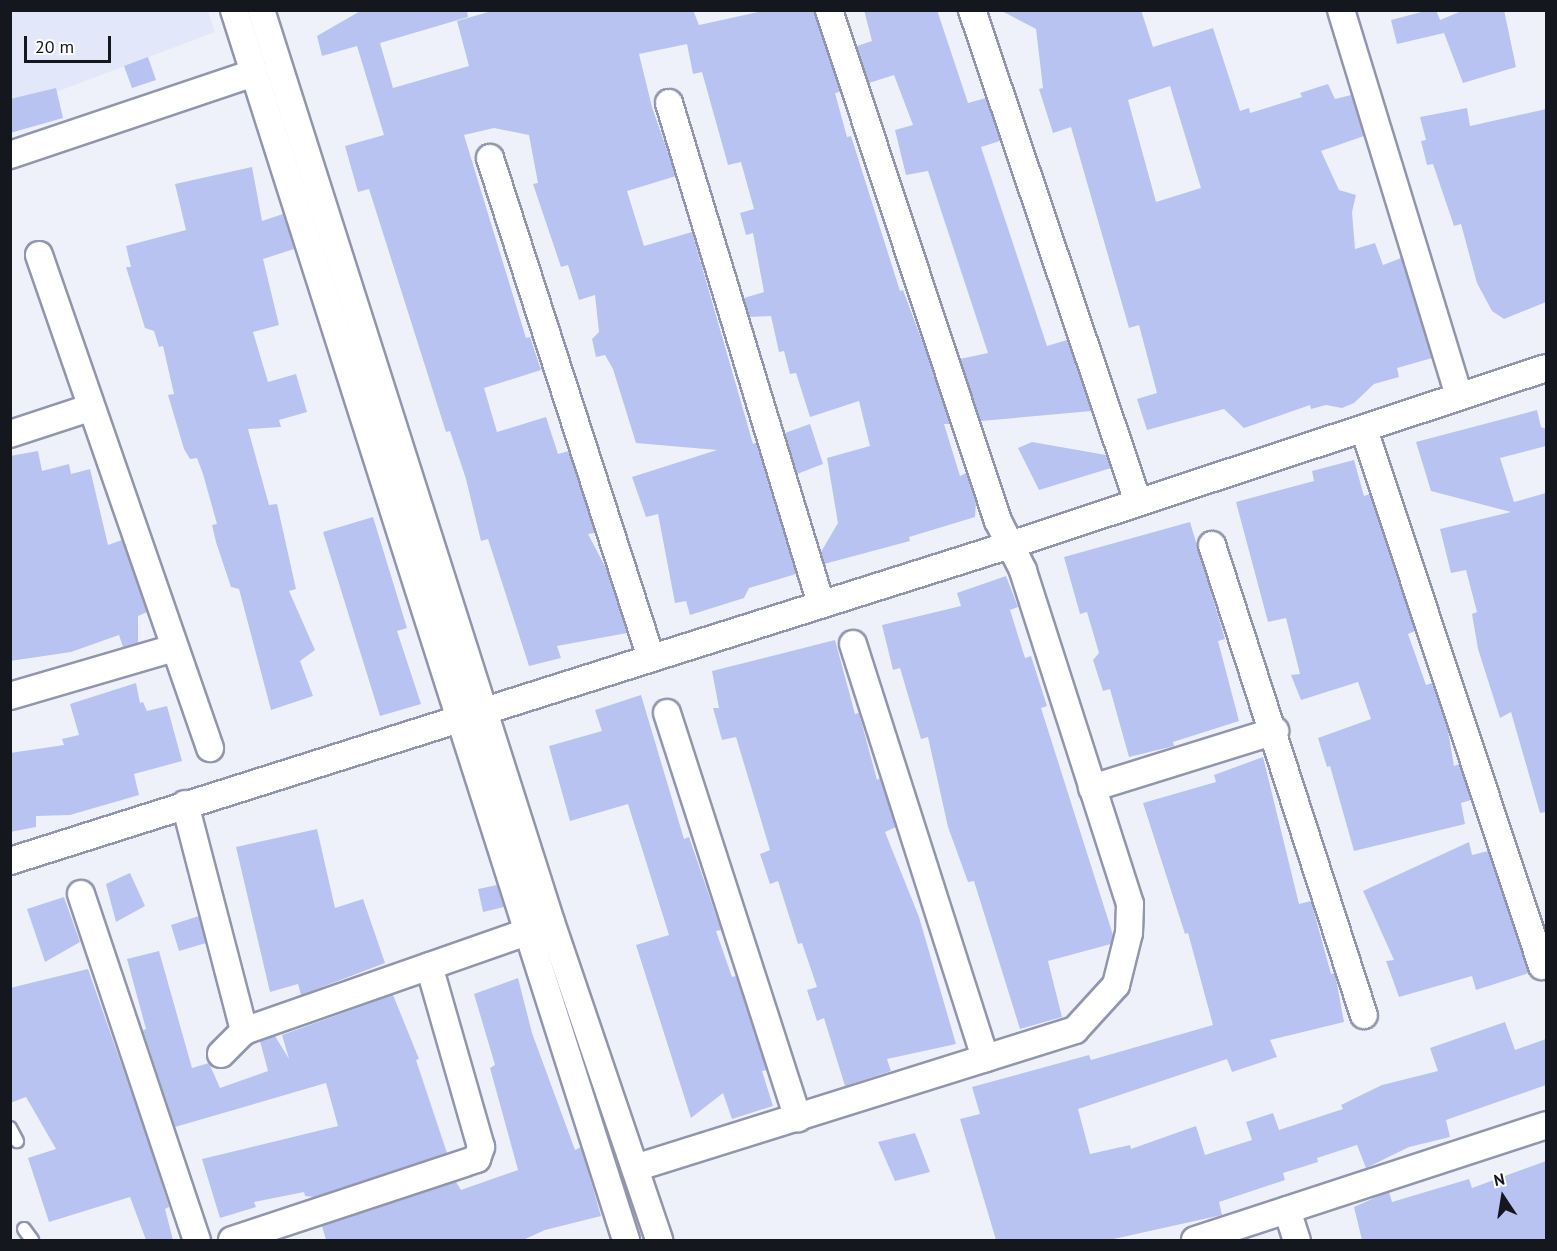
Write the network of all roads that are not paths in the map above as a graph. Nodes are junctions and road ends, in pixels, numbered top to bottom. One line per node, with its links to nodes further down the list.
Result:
1 (234, 10): 6 (street)
2 (261, 10): 24 (street)
3 (828, 10): 17 (street)
4 (972, 10): 16 (street)
5 (1341, 10): 12 (street)
6 (254, 73): 8 (street); 24 (street)
7 (669, 103): 19 (street)
8 (10, 155)
9 (490, 158): 22 (street)
10 (39, 255): 13 (street)
11 (1546, 371): 12 (street)
12 (1459, 396): 14 (street)
13 (89, 408): 15 (street); 21 (street)
14 (1365, 429): 16 (street); 35 (street)
15 (10, 434)
16 (1138, 502): 17 (street)
17 (1010, 545): 19 (street); 28 (street)
18 (1212, 545): 26 (street)
19 (821, 604): 22 (street)
20 (853, 644): 39 (street)
21 (174, 648): 23 (street); 27 (street)
22 (651, 658): 24 (street)
23 (10, 696)
24 (473, 713): 29 (street); 32 (street); 33 (street)
25 (667, 713): 40 (street)
26 (1275, 731): 28 (street); 36 (street)
27 (210, 748)
28 (1092, 788): 39 (street)
29 (185, 804): 30 (street); 37 (street)
30 (10, 861)
31 (81, 894): 48 (street)
32 (551, 922): 33 (street); 44 (street)
33 (527, 932): 34 (street); 50 (street)
34 (429, 966): 37 (street); 49 (street)
35 (1542, 966)
36 (1364, 1015)
37 (244, 1031): 38 (street)
38 (221, 1054)
39 (985, 1058): 40 (street)
40 (798, 1118): 44 (street)
41 (1546, 1125): 45 (street)
42 (10, 1128): 43 (lane)
43 (17, 1141)
44 (635, 1168): 51 (street)
45 (1287, 1210): 52 (street); 53 (street)
46 (24, 1229): 47 (lane)
47 (32, 1240)
48 (197, 1240)
49 (232, 1240)
50 (626, 1240)
51 (659, 1240)
52 (1195, 1240)
53 (1297, 1240)

